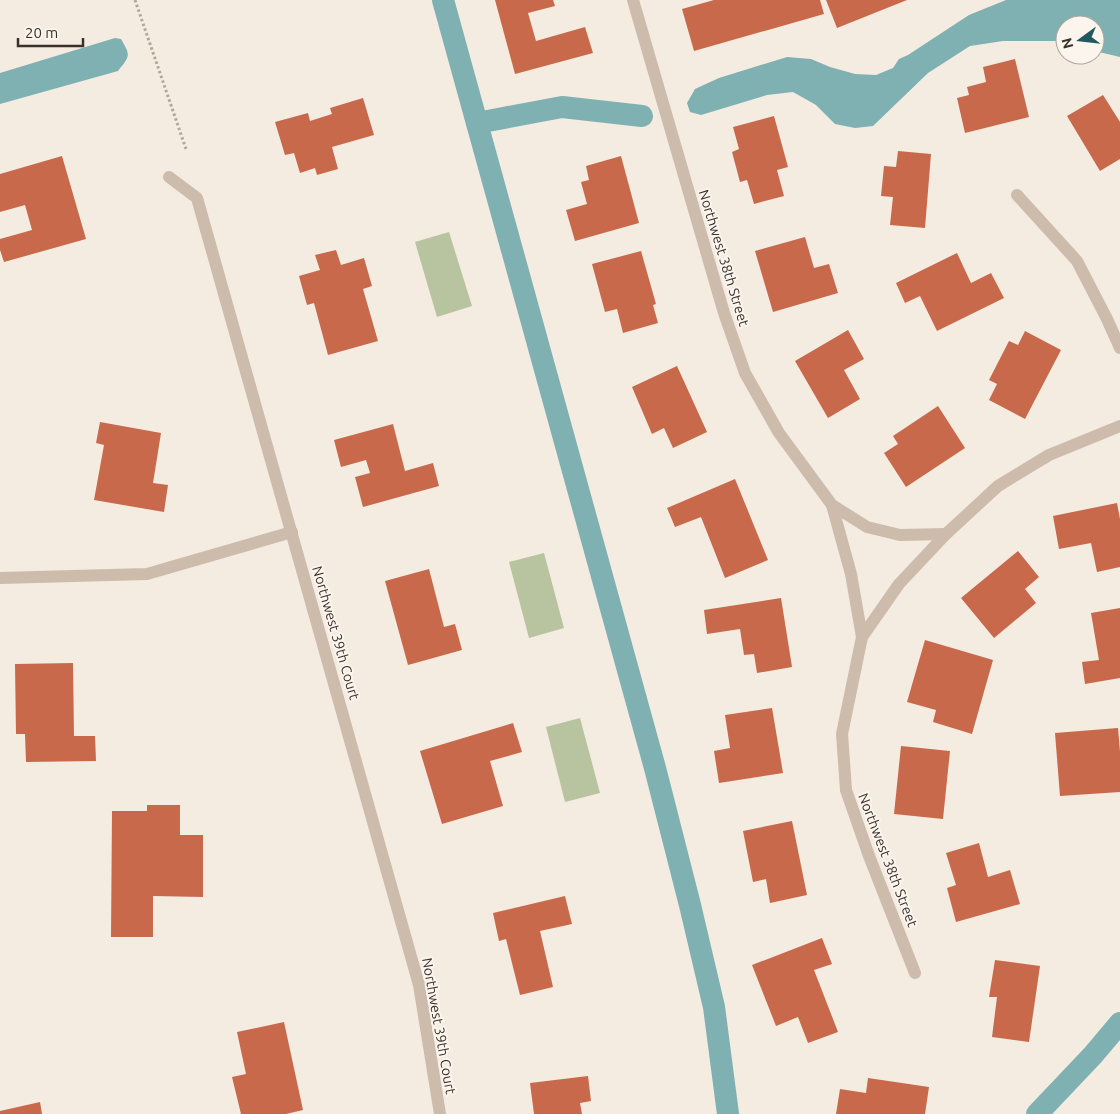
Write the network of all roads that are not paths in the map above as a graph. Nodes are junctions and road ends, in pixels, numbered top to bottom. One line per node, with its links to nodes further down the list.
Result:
1 (633, 0): 6 (street, Northwest 38th Street)
2 (169, 177): 7 (street, Northwest 39th Court)
3 (1017, 195): 4 (street)
4 (1120, 348)
5 (1120, 426): 8 (street)
6 (832, 505): 8 (street, Northwest 38th Street); 10 (street, Northwest 38th Street)
7 (292, 532): 9 (street); 12 (street, Northwest 39th Court)
8 (946, 534): 10 (street, Northwest 38th Street)
9 (0, 578)
10 (862, 637): 11 (street, Northwest 38th Street)
11 (914, 972)
12 (440, 1114)

